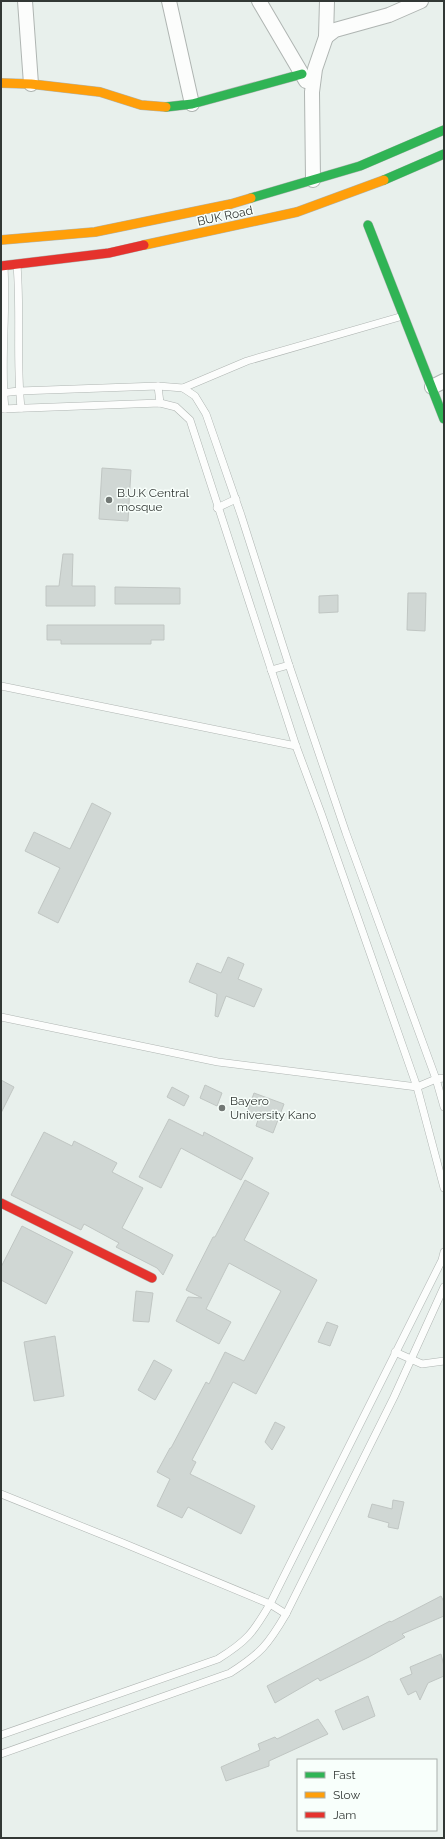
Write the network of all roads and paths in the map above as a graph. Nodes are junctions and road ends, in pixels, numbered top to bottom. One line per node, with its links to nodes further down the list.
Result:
1 (25, 1): 9 (street)
2 (169, 1): 11 (street)
3 (259, 1): 7 (street)
4 (327, 1): 6 (street)
5 (421, 1): 6 (street)
6 (326, 37): 10 (street)
7 (302, 74): 10 (street); 11 (main road)
8 (1, 83): 9 (main road)
9 (31, 84): 11 (main road)
10 (312, 92): 14 (street)
11 (192, 104)
12 (444, 130): 14 (main road, BUK Road)
13 (444, 154): 17 (main road, BUK Road)
14 (313, 180): 16 (main road, BUK Road)
15 (368, 225): 19 (main road)
16 (1, 240)
17 (17, 265): 18 (main road, BUK Road); 23 (lane)
18 (2, 266): 24 (lane)
19 (402, 316): 20 (main road); 22 (lane)
20 (438, 384): 28 (main road)
21 (158, 386): 22 (lane); 23 (lane); 25 (lane)
22 (183, 388): 29 (lane)
23 (19, 391): 24 (lane); 26 (lane)
24 (2, 393): 27 (lane)
25 (160, 403): 26 (lane); 30 (lane)
26 (21, 408): 27 (lane)
27 (3, 409)
28 (444, 419)
29 (236, 499): 30 (lane); 31 (lane)
30 (217, 508): 32 (lane)
31 (289, 665): 32 (lane); 36 (lane)
32 (271, 670): 34 (lane)
33 (1, 686): 34 (lane)
34 (296, 746): 37 (lane)
35 (1, 1017): 37 (lane)
36 (440, 1079): 37 (lane); 38 (lane)
37 (417, 1087): 39 (lane)
38 (444, 1107)
39 (444, 1188)
40 (1, 1203): 42 (main road)
41 (444, 1252): 44 (lane)
42 (152, 1278)
43 (444, 1287): 45 (lane)
44 (396, 1352): 45 (lane); 48 (lane)
45 (411, 1360): 46 (lane); 49 (lane)
46 (444, 1361)
47 (1, 1494): 48 (lane)
48 (270, 1604): 49 (lane); 50 (lane)
49 (286, 1614): 51 (lane)
50 (1, 1735)
51 (1, 1754)

